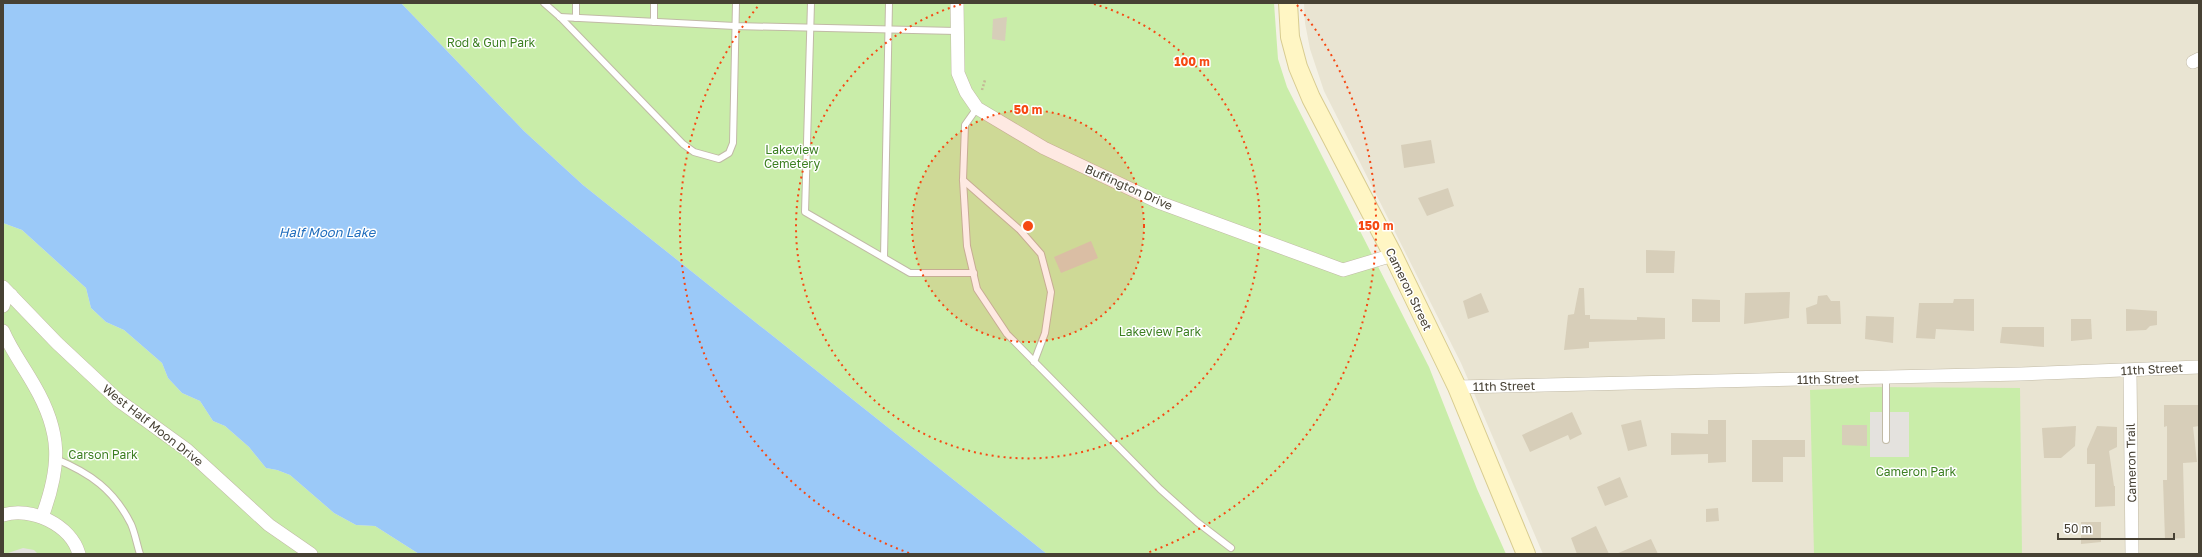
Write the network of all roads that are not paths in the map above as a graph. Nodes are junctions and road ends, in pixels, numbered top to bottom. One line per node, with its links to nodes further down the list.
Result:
1 (544, 3): 9 (lane)
2 (576, 3): 10 (lane)
3 (654, 3): 11 (lane)
4 (736, 3): 12 (lane)
5 (811, 3): 13 (lane)
6 (889, 3): 14 (lane)
7 (957, 3): 15 (street, Buffington Drive)
8 (1288, 3): 18 (main road, Cameron Street)
9 (560, 17): 10 (lane); 12 (lane)
10 (576, 18): 11 (lane)
11 (654, 22): 12 (lane)
12 (735, 26): 13 (lane)
13 (811, 28): 14 (lane); 19 (lane)
14 (888, 30): 15 (lane); 19 (lane)
15 (956, 31): 16 (street, Buffington Drive)
16 (977, 108): 17 (lane); 18 (street, Buffington Drive)
17 (963, 180): 20 (lane); 24 (lane)
18 (1392, 255): 28 (main road, Cameron Street)
19 (884, 257): 20 (lane)
20 (974, 273): 24 (lane)
21 (7, 291): 22 (street); 36 (street, West Half Moon Drive)
22 (3, 306)
23 (3, 331): 30 (street)
24 (1034, 362): 33 (lane)
25 (2199, 367): 26 (street, 11th Street)
26 (2130, 371): 27 (street, 11th Street); 38 (street, Cameron Trail)
27 (1886, 378): 28 (street, 11th Street); 29 (lane)
28 (1457, 387): 37 (main road, Cameron Street)
29 (1886, 440)
30 (56, 459): 32 (street); 35 (lane)
31 (3, 514): 32 (street)
32 (42, 517): 34 (street)
33 (1230, 548)
34 (79, 554)
35 (140, 554)
36 (311, 554)
37 (1526, 554)
38 (2132, 554)

